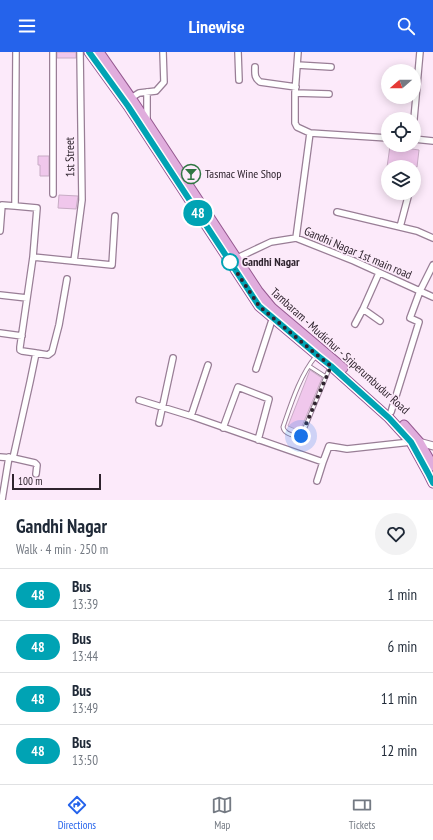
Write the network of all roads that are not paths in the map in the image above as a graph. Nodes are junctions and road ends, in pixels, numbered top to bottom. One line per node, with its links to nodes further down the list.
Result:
1 (16, 52): 27 (street)
2 (54, 52): 24 (street)
3 (80, 52): 36 (street, 1st Street)
4 (89, 52): 35 (main road, Tambaram - Mudichur - Sriperumbudur Road)
5 (99, 52): 17 (main road, Tambaram - Mudichur - Sriperumbudur Road)
6 (163, 52): 15 (street)
7 (238, 52): 13 (street)
8 (298, 52): 10 (street)
9 (420, 52): 18 (street)
10 (297, 66): 12 (street); 14 (street)
11 (255, 67): 14 (street)
12 (331, 67)
13 (239, 80)
14 (296, 90): 16 (street); 20 (street)
15 (147, 92): 17 (street); 19 (street)
16 (329, 94)
17 (131, 98): 19 (main road, Tambaram - Mudichur - Sriperumbudur Road)
18 (415, 112)
19 (147, 123): 35 (main road, Tambaram - Mudichur - Sriperumbudur Road)
20 (310, 132): 21 (street); 32 (street)
21 (381, 137)
22 (421, 140): 23 (street)
23 (433, 141)
24 (53, 194)
25 (407, 200): 30 (street)
26 (1, 205): 27 (street); 31 (street)
27 (15, 206): 34 (street)
28 (337, 212): 30 (street)
29 (115, 216): 36 (street)
30 (400, 227): 33 (street)
31 (0, 231)
32 (296, 238): 35 (street, Gandhi Nagar 1st main road); 38 (street, Gandhi Nagar 1st main road)
33 (433, 238)
34 (33, 257): 36 (street); 43 (street)
35 (234, 260): 45 (main road, Tambaram - Mudichur - Sriperumbudur Road); 60 (main road, Tambaram - Mudichur - Sriperumbudur Road)
36 (74, 261)
37 (433, 265): 40 (street)
38 (379, 272): 40 (street, Gandhi Nagar 1st main road); 44 (street)
39 (67, 279): 50 (street)
40 (420, 291): 42 (street, Gandhi Nagar 1st main road); 60 (street)
41 (0, 295): 43 (street)
42 (433, 297)
43 (27, 298): 49 (street)
44 (363, 309): 46 (street); 47 (street)
45 (273, 317): 51 (main road, Tambaram - Mudichur - Sriperumbudur Road); 56 (street)
46 (380, 321)
47 (355, 324)
48 (0, 333): 49 (street)
49 (22, 336): 50 (street)
50 (36, 353): 68 (street)
51 (317, 355): 54 (lane); 55 (main road, Tambaram - Mudichur - Sriperumbudur Road)
52 (173, 358): 59 (street)
53 (208, 365): 61 (street)
54 (309, 366): 57 (lane); 57 (lane)
55 (331, 366): 57 (lane); 65 (main road, Tambaram - Mudichur - Sriperumbudur Road)
56 (256, 369)
57 (326, 377)
58 (139, 400): 59 (street)
59 (163, 407): 61 (street); 62 (street)
60 (391, 412): 65 (main road, Tambaram - Mudichur - Sriperumbudur Road)
61 (191, 416): 63 (street)
62 (160, 423)
63 (223, 428): 64 (street); 64 (street)
64 (258, 440): 69 (street)
65 (415, 442): 66 (street); 69 (street); 70 (main road, Tambaram - Mudichur - Sriperumbudur Road); 73 (main road, Tambaram - Mudichur - Sriperumbudur Road)
66 (433, 446)
67 (0, 457): 68 (street)
68 (11, 458): 71 (street); 74 (street)
69 (323, 462): 72 (street)
70 (433, 466)
71 (36, 474)
72 (317, 481)
73 (433, 483)
74 (2, 500)

